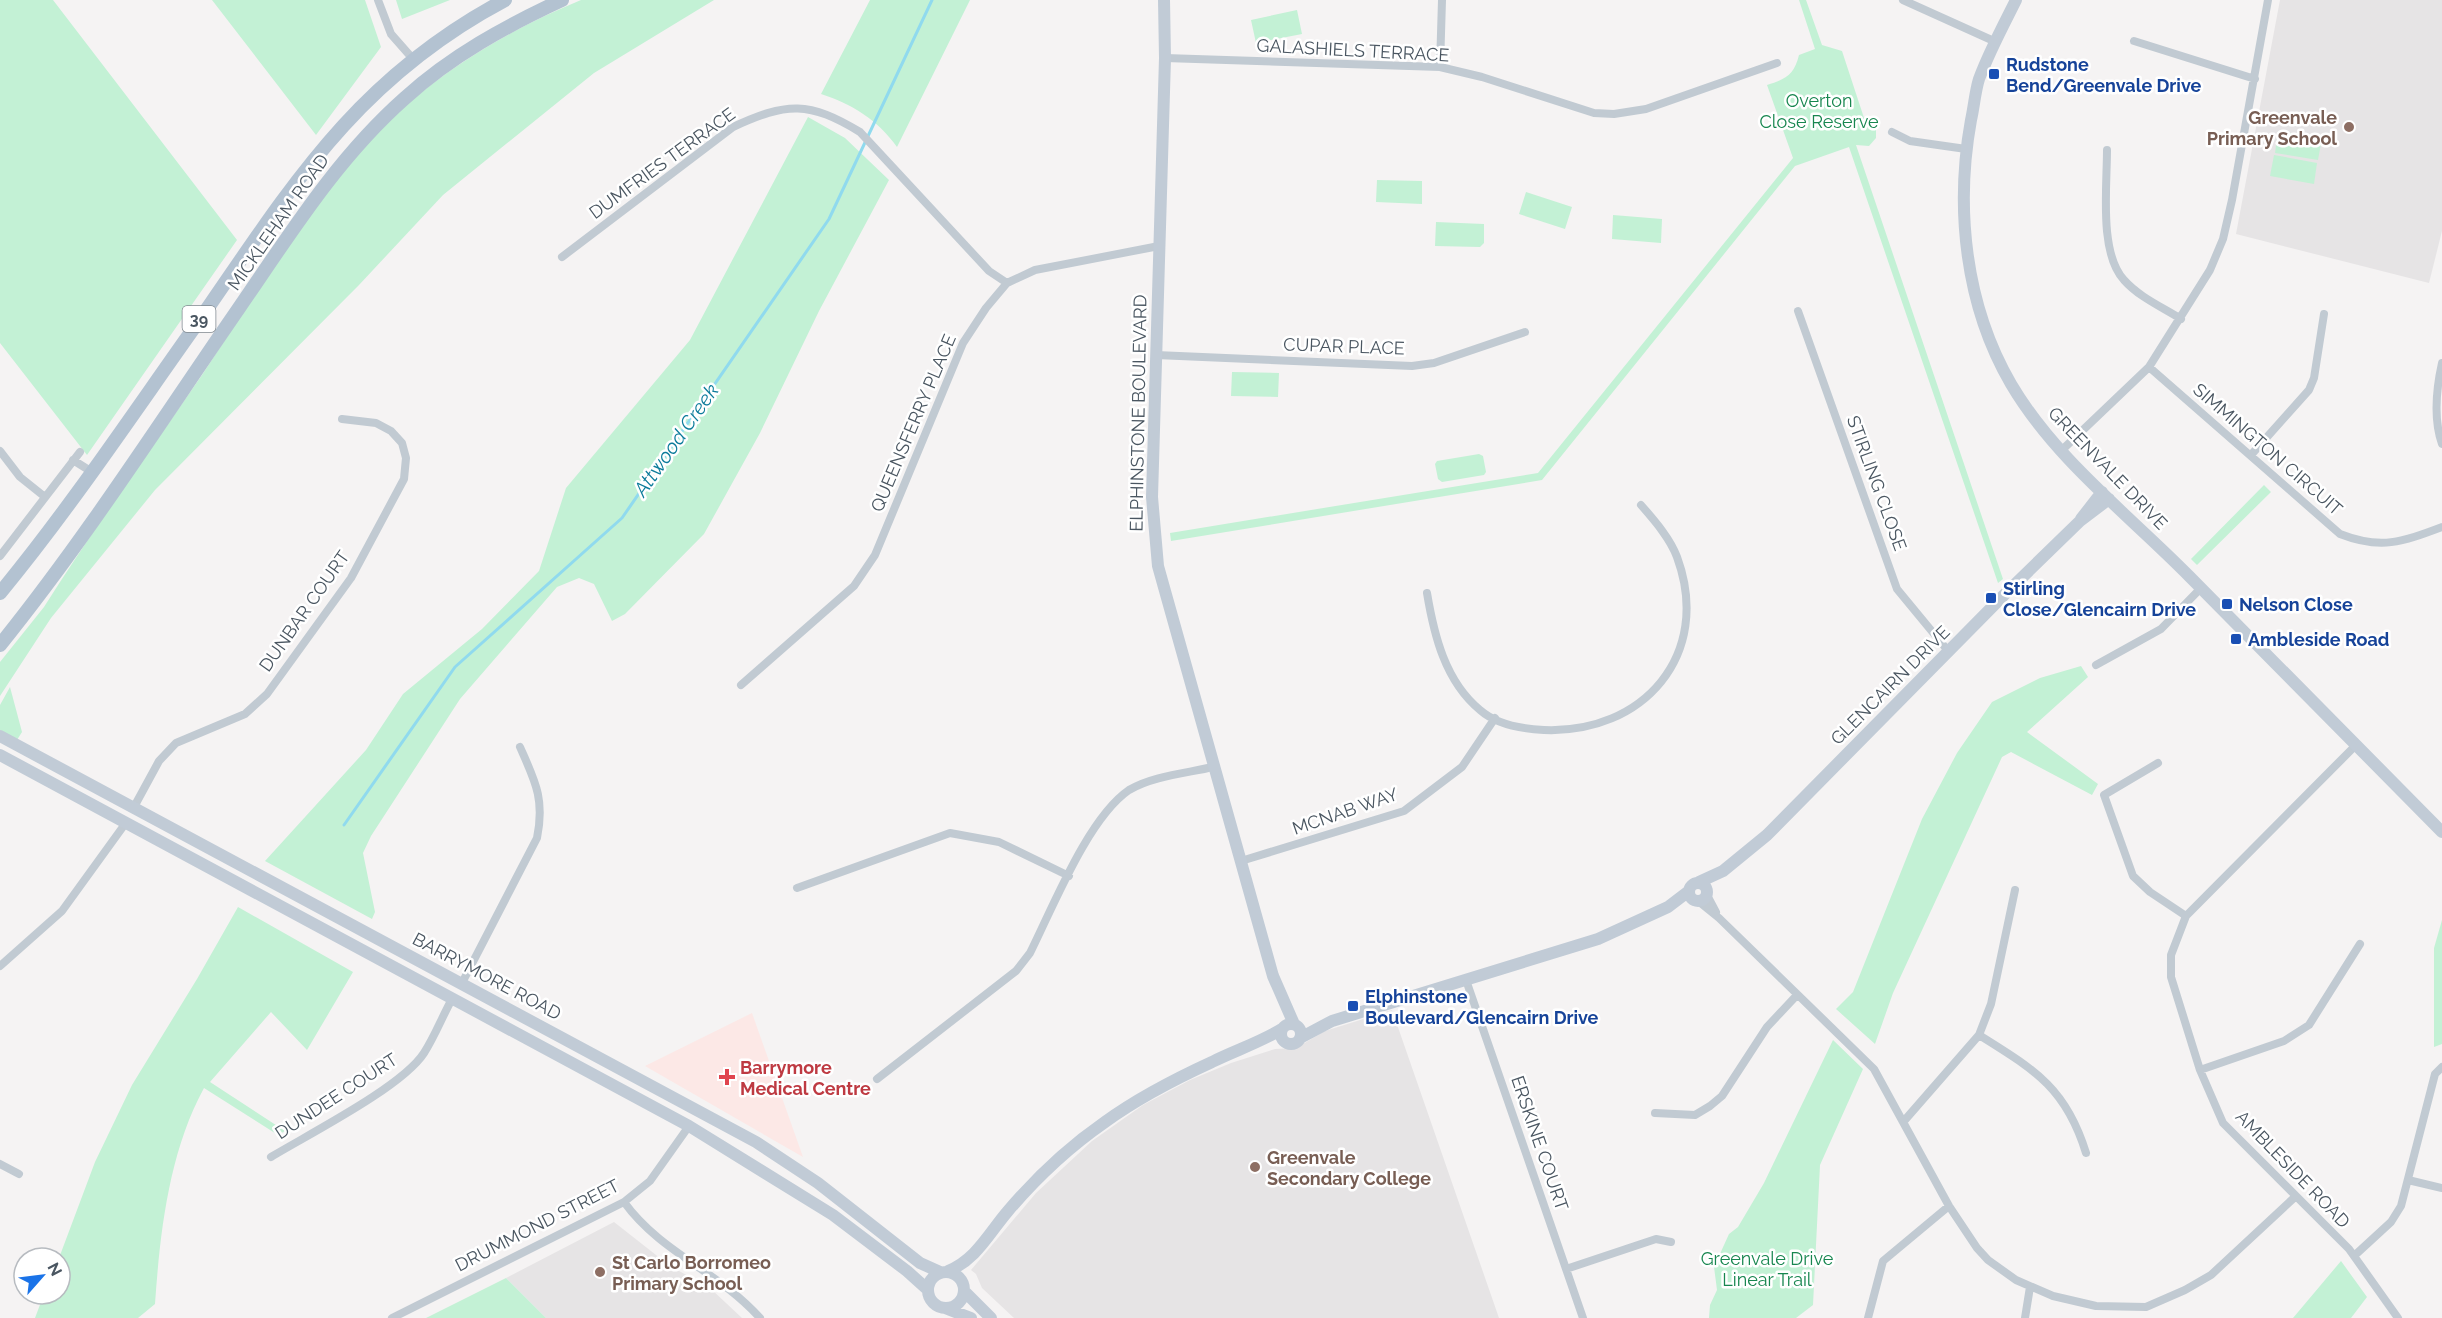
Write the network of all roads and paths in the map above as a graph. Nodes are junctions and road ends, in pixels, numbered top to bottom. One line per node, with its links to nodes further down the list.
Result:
1 (378, 0): 12 (street)
2 (505, 0): 12 (main road, MICKLEHAM ROAD / 39)
3 (562, 0): 45 (main road, MICKLEHAM ROAD / 39)
4 (1164, 0): 11 (street, ELPHINSTONE BOULEVARD)
5 (1442, 0): 14 (street)
6 (1903, 0): 10 (street)
7 (2016, 0): 10 (street, GREENVALE DRIVE)
8 (2268, 0): 15 (street)
9 (2134, 41): 15 (street)
10 (1996, 42): 17 (street, GREENVALE DRIVE)
11 (1165, 58): 14 (street, GALASHIELS TERRACE); 19 (street, ELPHINSTONE BOULEVARD)
12 (413, 59): 36 (main road, MICKLEHAM ROAD / 39)
13 (1777, 63): 14 (street, GALASHIELS TERRACE)
14 (1440, 67)
15 (2255, 79): 24 (street)
16 (1892, 132): 17 (street)
17 (1966, 149): 31 (street, GREENVALE DRIVE)
18 (2107, 150): 24 (street)
19 (1159, 246): 21 (street, QUEENSFERRY PLACE); 26 (street, ELPHINSTONE BOULEVARD)
20 (562, 257): 21 (street, DUMFRIES TERRACE)
21 (1007, 283): 48 (street, QUEENSFERRY PLACE)
22 (1798, 311): 46 (street, STIRLING CLOSE)
23 (2324, 314): 34 (street)
24 (2181, 319): 28 (street)
25 (1525, 332): 26 (street, CUPAR PLACE)
26 (1156, 355): 55 (street, ELPHINSTONE BOULEVARD)
27 (2442, 363): 30 (street)
28 (2149, 367): 31 (street); 34 (street, SIMMINGTON CIRCUIT)
29 (342, 419): 56 (street, DUNBAR COURT)
30 (2442, 444)
31 (2062, 450): 37 (street, GREENVALE DRIVE)
32 (0, 451): 38 (street)
33 (80, 452): 35 (street)
34 (2252, 455): 40 (street, SIMMINGTON CIRCUIT)
35 (73, 460): 36 (street); 38 (street)
36 (92, 472): 43 (main road, MICKLEHAM ROAD / 39)
37 (2105, 495): 42 (street, GREENVALE DRIVE); 46 (street, GLENCAIRN DRIVE)
38 (45, 497): 41 (street)
39 (1641, 505): 49 (street)
40 (2442, 527)
41 (0, 556)
42 (2201, 588): 47 (street); 51 (street, GREENVALE DRIVE)
43 (0, 593)
44 (1426, 593): 49 (street)
45 (0, 645)
46 (1949, 652): 63 (street, GLENCAIRN DRIVE)
47 (2096, 665)
48 (741, 685)
49 (1495, 718): 59 (street, MCNAB WAY)
50 (0, 736): 56 (street, BARRYMORE ROAD)
51 (2355, 746): 58 (street, GREENVALE DRIVE); 64 (street, AMBLESIDE ROAD)
52 (520, 747): 68 (street)
53 (0, 755): 57 (street, BARRYMORE ROAD)
54 (2158, 763): 64 (street)
55 (1213, 767): 59 (street, ELPHINSTONE BOULEVARD); 60 (street)
56 (134, 807): 57 (street); 68 (street, BARRYMORE ROAD)
57 (125, 824): 66 (street); 70 (street, BARRYMORE ROAD)
58 (2442, 832)
59 (1241, 861): 72 (street, ELPHINSTONE BOULEVARD)
60 (1069, 876): 61 (street); 79 (street)
61 (797, 888)
62 (2014, 890): 73 (street)
63 (1699, 894): 67 (street, GLENCAIRN DRIVE); 69 (street)
64 (2186, 916): 78 (street, AMBLESIDE ROAD)
65 (2360, 944): 78 (street)
66 (0, 966)
67 (1466, 980): 71 (street, GLENCAIRN DRIVE); 96 (street, ERSKINE COURT)
68 (462, 983): 70 (street); 80 (street, BARRYMORE ROAD)
69 (1797, 995): 81 (street); 82 (street)
70 (452, 999): 83 (street, BARRYMORE ROAD); 85 (street, DUNDEE COURT)
71 (1332, 1021): 72 (street, GLENCAIRN DRIVE); 74 (street, GLENCAIRN DRIVE)
72 (1289, 1027): 74 (street); 75 (street); 76 (street, GLENCAIRN DRIVE)
73 (1979, 1035): 82 (street); 84 (street)
74 (1300, 1038): 75 (street)
75 (1287, 1043): 76 (street, GLENCAIRN DRIVE)
76 (1255, 1045): 94 (street, GLENCAIRN DRIVE)
77 (2442, 1067): 88 (street)
78 (2200, 1070): 90 (street, AMBLESIDE ROAD)
79 (877, 1079)
80 (698, 1110): 83 (street, DRUMMOND STREET); 97 (street, BARRYMORE ROAD)
81 (1655, 1113)
82 (1904, 1121): 92 (street)
83 (689, 1126): 91 (street, DRUMMOND STREET); 100 (street, BARRYMORE ROAD)
84 (2086, 1153)
85 (271, 1157)
86 (0, 1164): 87 (street)
87 (19, 1174)
88 (2408, 1180): 89 (street); 95 (street)
89 (2442, 1188)
90 (2296, 1196): 95 (street, AMBLESIDE ROAD); 101 (street)
91 (624, 1202): 103 (street, DRUMMOND STREET); 104 (street)
92 (1949, 1206): 99 (street); 108 (street)
93 (1671, 1242): 96 (street)
94 (975, 1252): 97 (street, GLENCAIRN DRIVE); 98 (street, GLENCAIRN DRIVE)
95 (2354, 1256): 111 (street, AMBLESIDE ROAD)
96 (1566, 1269): 107 (street, ERSKINE COURT)
97 (944, 1272): 98 (street); 100 (street)
98 (963, 1287): 102 (street); 106 (street)
99 (2030, 1287): 101 (street); 109 (street)
100 (927, 1289): 102 (street)
101 (2146, 1306): 110 (street)
102 (945, 1308): 105 (street)
103 (392, 1318)
104 (760, 1318)
105 (971, 1318)
106 (991, 1318)
107 (1583, 1318)
108 (1868, 1318)
109 (2025, 1318)
110 (2148, 1318)
111 (2398, 1318)

